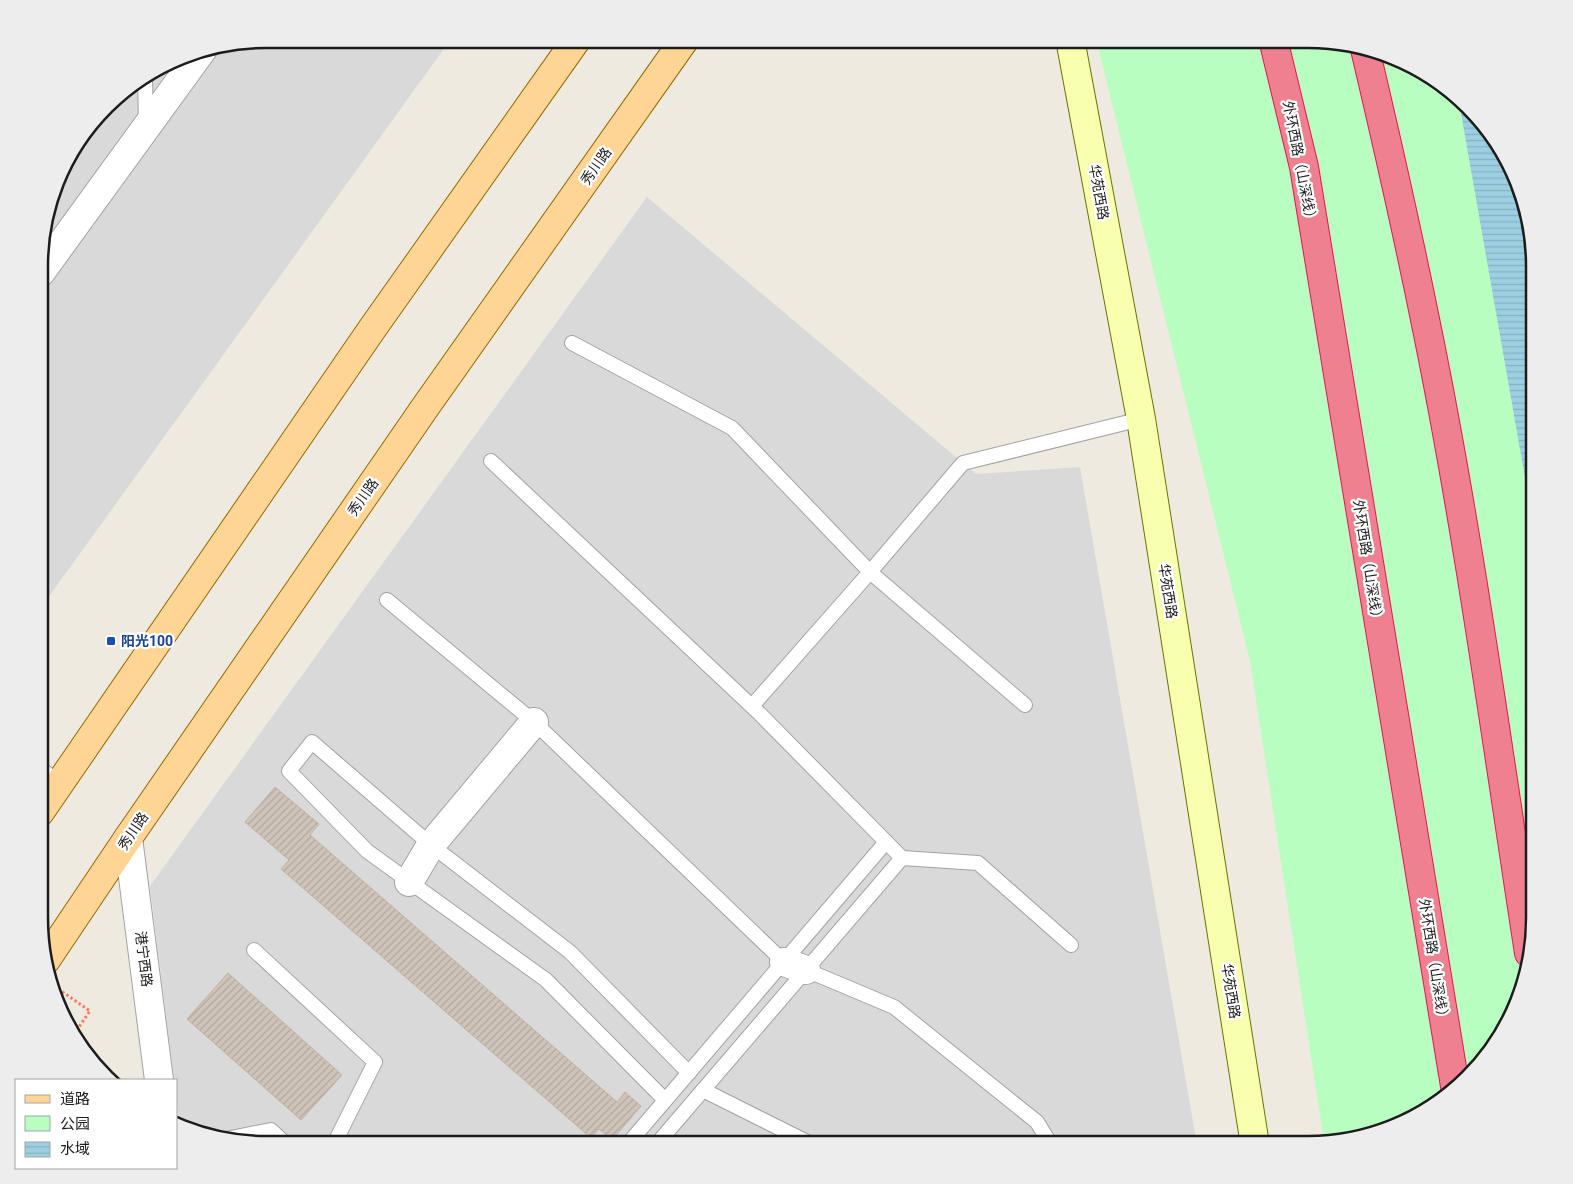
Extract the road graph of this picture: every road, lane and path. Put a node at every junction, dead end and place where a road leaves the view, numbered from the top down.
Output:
1 (571, 48) edge
2 (679, 48) edge
3 (1072, 48) edge
4 (1275, 48) edge
5 (1367, 56) edge
6 (196, 59) edge
7 (145, 83) edge
8 (146, 128) junction
9 (48, 262) edge
10 (572, 343) dead end
11 (1141, 419) junction
12 (491, 461) dead end
13 (870, 572) junction
14 (387, 600) dead end
15 (1025, 705) dead end
16 (752, 706) junction
17 (534, 722) junction
18 (48, 782) edge
19 (128, 838) junction
20 (886, 842) junction
21 (431, 845) junction
22 (902, 858) junction
23 (409, 882) junction
24 (1525, 929) edge
25 (1071, 945) dead end
26 (254, 950) dead end
27 (50, 953) edge
28 (795, 966) junction
29 (60, 990) edge
30 (78, 1029) edge
31 (689, 1073) junction
32 (159, 1079) edge
33 (1454, 1080) edge
34 (703, 1090) junction
35 (665, 1100) junction
36 (244, 1135) edge
37 (278, 1136) edge
38 (338, 1136) edge
39 (635, 1136) edge
40 (664, 1136) edge
41 (795, 1136) edge
42 (1046, 1136) edge
43 (1254, 1136) edge

1 - 18 main road
2 - 19 main road, 秀川路
3 - 11 street, 华苑西路
4 - 33 highway, 外环西路（山深线）
5 - 24 highway
6 - 8 street
7 - 8 lane
8 - 9 street
10 - 13 lane
11 - 13 lane
11 - 43 street, 华苑西路
12 - 16 lane
13 - 15 lane
13 - 16 lane
14 - 17 lane
16 - 20 lane
17 - 21 street
17 - 28 lane
19 - 27 main road, 秀川路
19 - 32 street, 港宁西路
20 - 22 lane
20 - 28 lane
21 - 23 street
21 - 23 lane
21 - 31 lane
22 - 25 lane
22 - 28 lane
23 - 35 lane
26 - 38 lane
28 - 31 lane
28 - 34 lane
28 - 42 lane
29 - 30 path
31 - 35 lane
34 - 40 lane
34 - 41 lane
35 - 39 lane
36 - 37 lane

